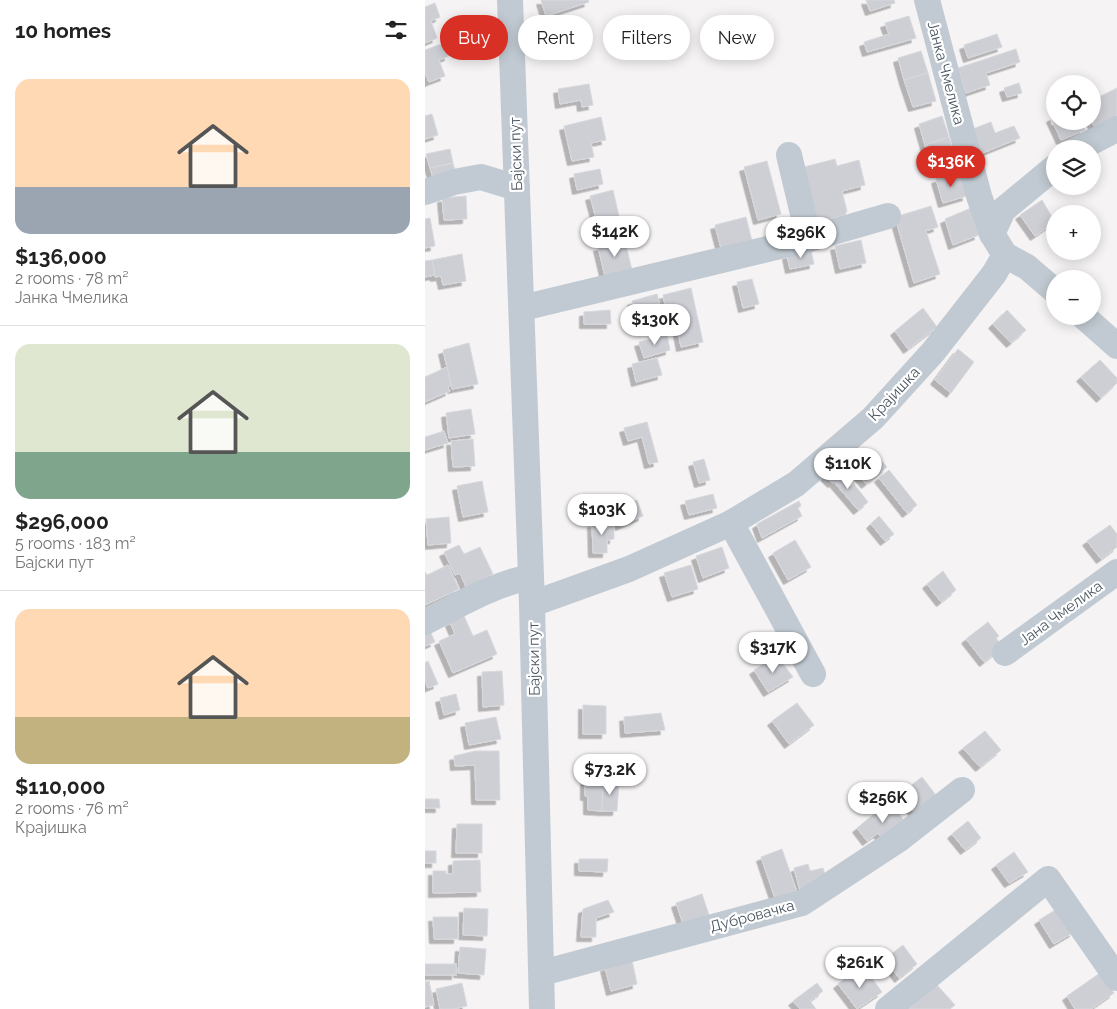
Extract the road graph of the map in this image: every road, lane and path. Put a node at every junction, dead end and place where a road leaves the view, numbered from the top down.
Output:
1 (510, 0) edge
2 (927, 0) edge
3 (1117, 129) edge
4 (1096, 140) edge
5 (789, 155) dead end
6 (516, 156) junction
7 (1046, 174) edge
8 (481, 177) junction
9 (517, 188) junction
10 (425, 192) edge
11 (888, 216) dead end
12 (809, 239) junction
13 (998, 245) junction
14 (1046, 283) edge
15 (522, 308) junction
16 (1093, 325) edge
17 (1117, 346) edge
18 (731, 523) junction
19 (1117, 572) edge
20 (531, 577) junction
21 (533, 604) junction
22 (425, 622) edge
23 (1005, 653) dead end
24 (813, 674) dead end
25 (962, 790) dead end
26 (542, 974) junction
27 (1117, 978) edge
28 (542, 1009) edge
29 (888, 1009) edge

1 - 6 street, Бајски пут
2 - 13 street, Јанка Чмелика
3 - 4 street
5 - 12 street
6 - 8 street
6 - 9 street, Бајски пут
7 - 13 street, Крајишка
8 - 9 street
8 - 10 street
9 - 15 street, Бајски пут
11 - 12 street
12 - 15 street
13 - 14 street
13 - 18 street, Крајишка
15 - 20 street, Бајски пут
16 - 17 street
18 - 21 street, Крајишка
18 - 24 street
19 - 23 street, Јана Чмелика
20 - 21 street, Бајски пут
20 - 22 street
21 - 26 street, Бајски пут
25 - 26 street, Дубровачка
26 - 28 street, Бајски пут
27 - 29 street

